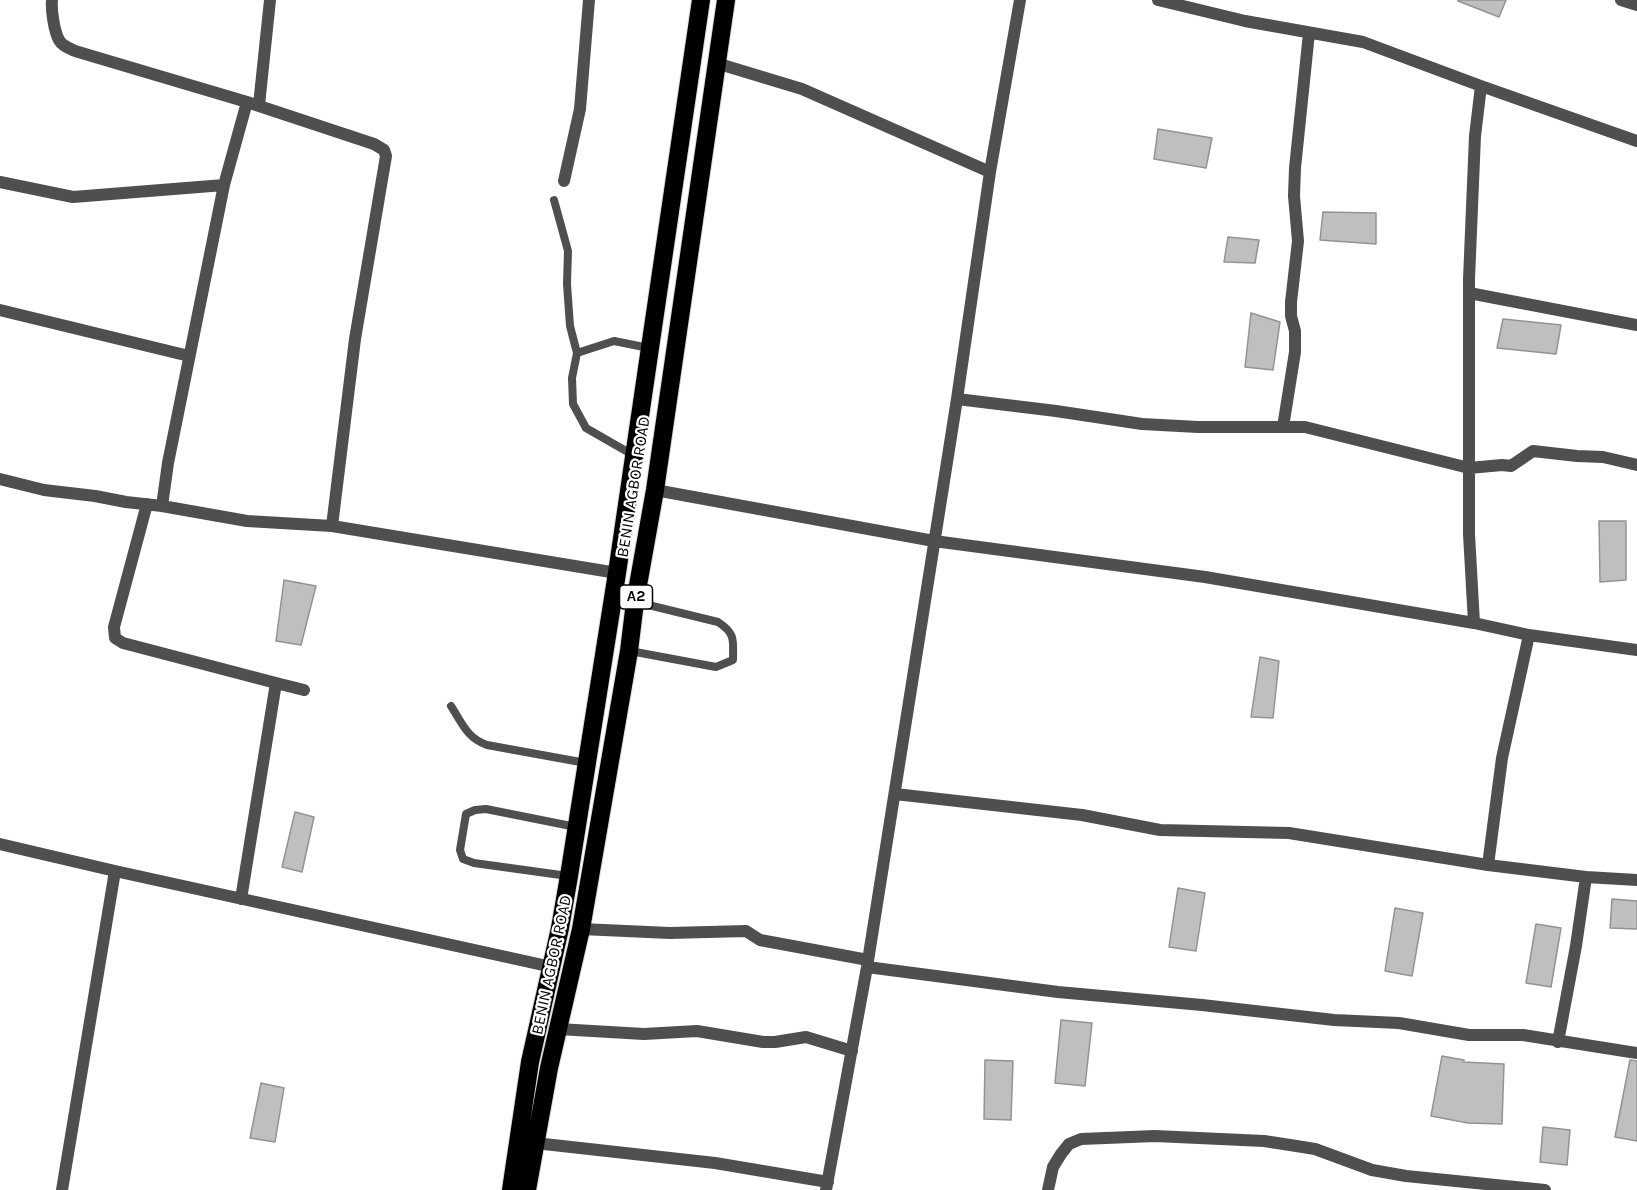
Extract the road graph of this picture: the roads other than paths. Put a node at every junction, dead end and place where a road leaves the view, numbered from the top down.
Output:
1 (52, 0) edge
2 (270, 0) edge
3 (589, 0) edge
4 (701, 0) edge
5 (726, 0) edge
6 (1020, 0) edge
7 (1158, 0) edge
8 (1621, 0) edge
9 (1637, 6) edge
10 (1309, 33) junction
11 (716, 63) junction
12 (1481, 86) junction
13 (253, 104) junction
14 (1637, 141) edge
15 (990, 172) junction
16 (564, 181) dead end
17 (0, 182) edge
18 (224, 185) junction
19 (554, 200) dead end
20 (1469, 293) junction
21 (0, 310) edge
22 (1637, 325) edge
23 (650, 348) junction
24 (577, 353) junction
25 (189, 356) junction
26 (957, 399) junction
27 (1283, 427) junction
28 (634, 456) junction
29 (1637, 465) edge
30 (1469, 468) junction
31 (0, 479) edge
32 (655, 489) junction
33 (147, 504) junction
34 (162, 506) junction
35 (332, 526) junction
36 (934, 541) junction
37 (617, 573) junction
38 (635, 602) junction
39 (1474, 622) junction
40 (1529, 635) junction
41 (1637, 650) edge
42 (629, 651) junction
43 (276, 683) junction
44 (304, 690) dead end
45 (451, 706) dead end
46 (586, 763) junction
47 (895, 794) junction
48 (576, 827) junction
49 (0, 844) edge
50 (1488, 865) junction
51 (115, 871) junction
52 (569, 876) junction
53 (1586, 878) junction
54 (1637, 880) edge
55 (242, 899) junction
56 (581, 929) junction
57 (868, 964) junction
58 (552, 967) junction
59 (558, 1029) junction
60 (1558, 1042) junction
61 (852, 1051) junction
62 (1637, 1053) edge
63 (535, 1143) junction
64 (827, 1186) edge
65 (62, 1190) edge
66 (511, 1190) edge
67 (527, 1190) edge
68 (1048, 1190) edge
69 (1545, 1190) edge

1 - 13 street
2 - 13 street
3 - 16 street
4 - 23 highway, BENIN AGBOR ROAD / A2
5 - 11 highway, BENIN AGBOR ROAD / A2
6 - 15 street
7 - 10 street
8 - 9 street
10 - 12 street
10 - 27 street
11 - 15 street
11 - 32 highway, BENIN AGBOR ROAD / A2
12 - 14 street
12 - 20 street
13 - 18 street
13 - 35 street
15 - 26 street
17 - 18 street
18 - 25 street
19 - 24 lane
20 - 22 street
20 - 30 street
21 - 25 street
23 - 24 lane
23 - 28 highway, BENIN AGBOR ROAD / A2
24 - 28 lane
25 - 34 street
26 - 27 street
26 - 36 street
27 - 30 street
28 - 37 highway, BENIN AGBOR ROAD / A2
29 - 30 street
30 - 39 street
31 - 33 street
32 - 36 street
32 - 38 highway, BENIN AGBOR ROAD / A2
33 - 34 street
33 - 43 street
34 - 35 street
35 - 37 street
36 - 39 street
36 - 47 street
37 - 46 highway, BENIN AGBOR ROAD / A2
38 - 42 highway, BENIN AGBOR ROAD / A2
38 - 42 lane
39 - 40 street
40 - 41 street
40 - 50 street
42 - 56 highway, BENIN AGBOR ROAD / A2
43 - 44 street
43 - 55 street
45 - 46 lane
46 - 48 highway, BENIN AGBOR ROAD / A2
47 - 50 street
47 - 57 street
48 - 52 highway, BENIN AGBOR ROAD / A2
48 - 52 lane
49 - 51 street
50 - 53 street
51 - 55 street
51 - 65 street
52 - 58 highway, BENIN AGBOR ROAD / A2
53 - 54 street
53 - 60 street
55 - 58 street
56 - 57 street
56 - 59 highway, BENIN AGBOR ROAD / A2
57 - 60 street
57 - 61 street
58 - 66 highway, BENIN AGBOR ROAD / A2
59 - 61 street
59 - 63 highway, BENIN AGBOR ROAD / A2
60 - 62 street
61 - 64 street
63 - 64 street
63 - 67 highway, BENIN AGBOR ROAD / A2
68 - 69 street

